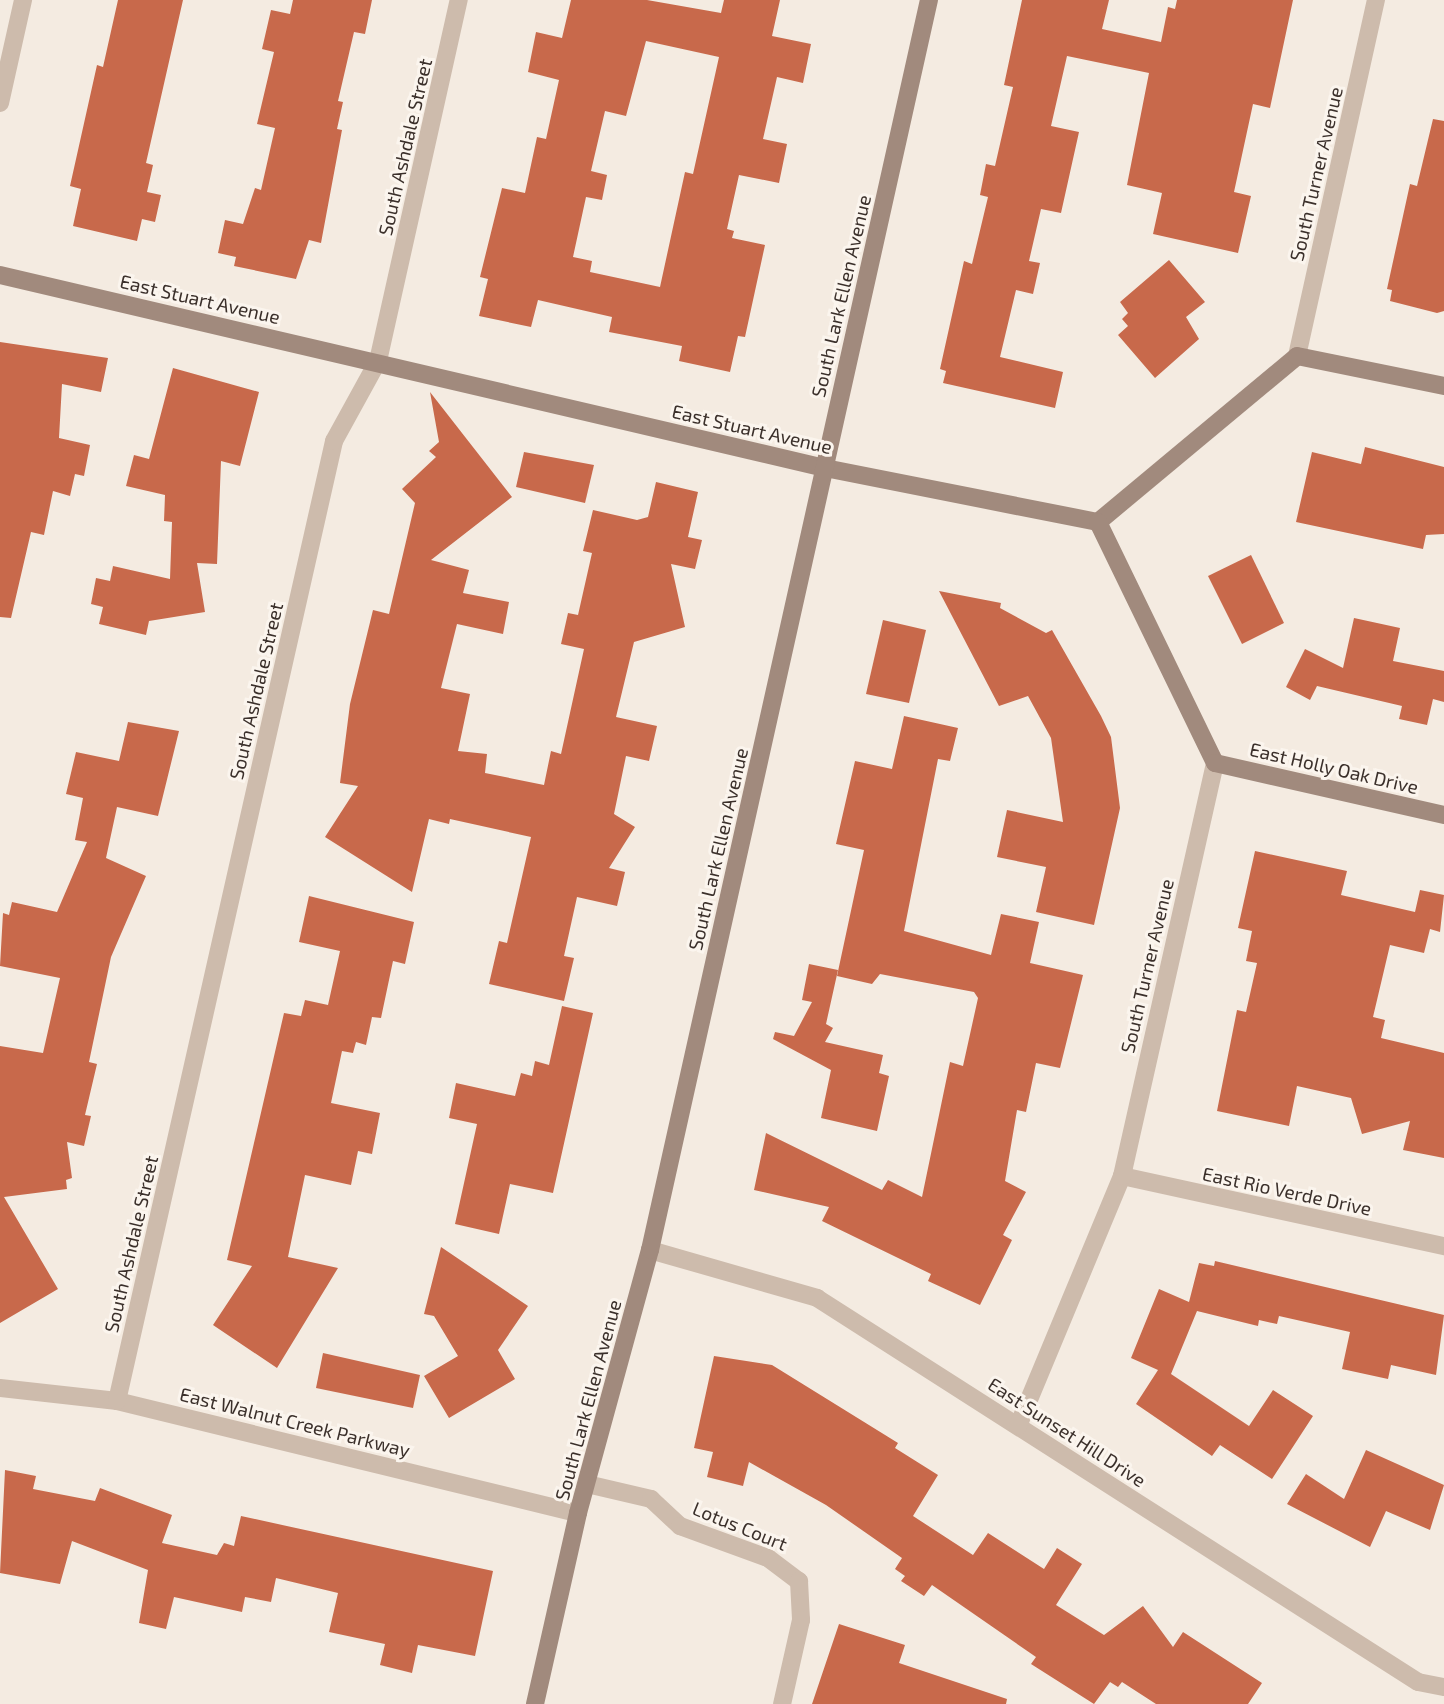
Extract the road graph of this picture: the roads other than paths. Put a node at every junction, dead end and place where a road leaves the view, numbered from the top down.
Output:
1 (23, 0) edge
2 (459, 0) edge
3 (929, 0) edge
4 (1376, 0) edge
5 (0, 103) edge
6 (0, 275) edge
7 (1297, 356) junction
8 (378, 361) junction
9 (1444, 386) edge
10 (825, 468) junction
11 (1098, 522) junction
12 (1215, 763) junction
13 (1444, 814) edge
14 (1122, 1176) junction
15 (1444, 1247) edge
16 (650, 1250) junction
17 (0, 1388) edge
18 (117, 1401) junction
19 (1018, 1426) junction
20 (587, 1484) junction
21 (578, 1513) junction
22 (1444, 1687) edge
23 (535, 1704) edge
24 (782, 1704) edge

1 - 5 street
2 - 8 street, South Ashdale Street
3 - 10 street, South Lark Ellen Avenue
4 - 7 street, South Turner Avenue
6 - 8 street, East Stuart Avenue
7 - 9 street
7 - 11 street
8 - 10 street, East Stuart Avenue
8 - 18 street, South Ashdale Street
10 - 11 street, East Stuart Avenue
10 - 16 street, South Lark Ellen Avenue
11 - 12 street
12 - 13 street, East Holly Oak Drive
12 - 14 street, South Turner Avenue
14 - 15 street, East Rio Verde Drive
14 - 19 street, South Turner Avenue
16 - 19 street, East Sunset Hill Drive
16 - 20 street, South Lark Ellen Avenue
17 - 18 street, East Walnut Creek Parkway
18 - 21 street, East Walnut Creek Parkway
19 - 22 street, East Sunset Hill Drive
20 - 21 street, South Lark Ellen Avenue
20 - 24 street, Lotus Court
21 - 23 street, South Lark Ellen Avenue

